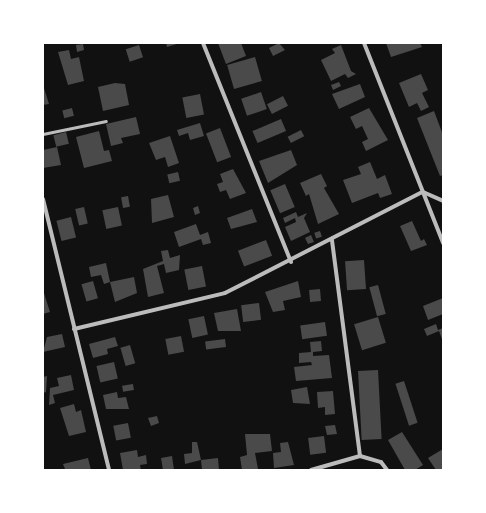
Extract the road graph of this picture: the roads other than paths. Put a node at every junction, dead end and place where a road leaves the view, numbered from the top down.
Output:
1 (203, 43) edge
2 (364, 43) edge
3 (106, 122) dead end
4 (43, 134) edge
5 (422, 192) junction
6 (43, 199) edge
7 (443, 201) edge
8 (332, 240) junction
9 (443, 243) edge
10 (291, 262) junction
11 (74, 329) junction
12 (360, 456) junction
13 (108, 470) edge
14 (311, 470) edge
15 (387, 470) edge

1 - 10 street
2 - 5 street
3 - 4 lane
5 - 7 street
5 - 8 street
5 - 9 street
6 - 11 street
8 - 10 street
8 - 12 street
10 - 11 street
11 - 13 street
12 - 14 street
12 - 15 street

